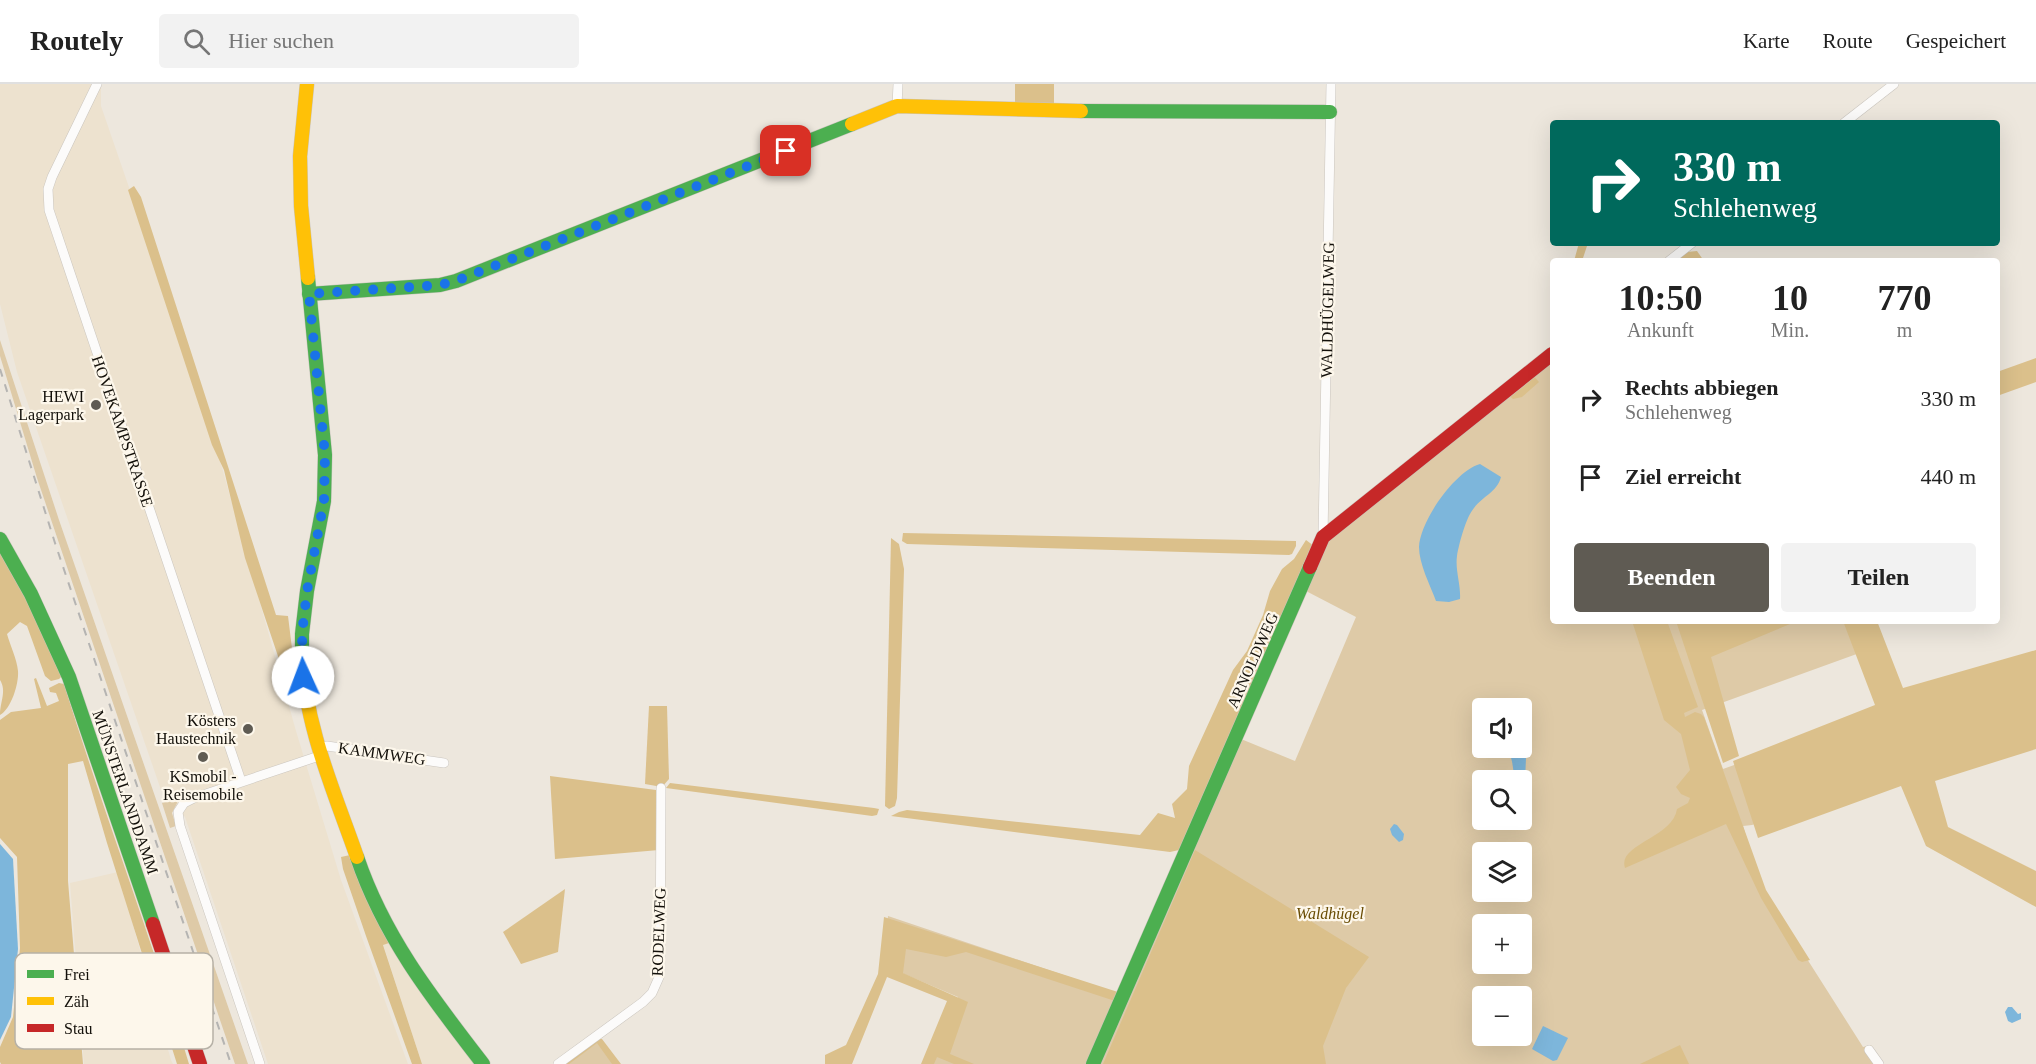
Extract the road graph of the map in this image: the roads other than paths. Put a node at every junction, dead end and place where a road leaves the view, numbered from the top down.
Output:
1 (97, 84) edge
2 (307, 84) edge
3 (898, 84) edge
4 (1331, 84) edge
5 (1894, 84) edge
6 (897, 106) junction
7 (1330, 112) junction
8 (1848, 120) edge
9 (1688, 246) edge
10 (1673, 258) edge
11 (309, 294) junction
12 (1550, 356) edge
13 (1323, 537) junction
14 (0, 538) edge
15 (321, 751) junction
16 (444, 763) dead end
17 (241, 781) junction
18 (661, 788) dead end
19 (162, 953) edge
20 (195, 1049) edge
21 (1869, 1050) dead end
22 (200, 1064) edge
23 (260, 1064) edge
24 (483, 1064) edge
25 (558, 1064) edge
26 (1093, 1064) edge
27 (1879, 1064) edge

1 - 17 street, HOVEKAMPSTRASSE
2 - 11 street
3 - 6 street
4 - 7 street, WALDHÜGELWEG
5 - 8 street
6 - 7 street
6 - 11 street
7 - 13 street, WALDHÜGELWEG
9 - 10 street
11 - 15 street
12 - 13 street, ARNOLDWEG
13 - 26 street, ARNOLDWEG
14 - 19 street, MÜNSTERLANDDAMM
15 - 16 street, KAMMWEG
15 - 17 street
15 - 24 street
17 - 23 street
18 - 25 street, RODELWEG
20 - 22 street, MÜNSTERLANDDAMM
21 - 27 street

